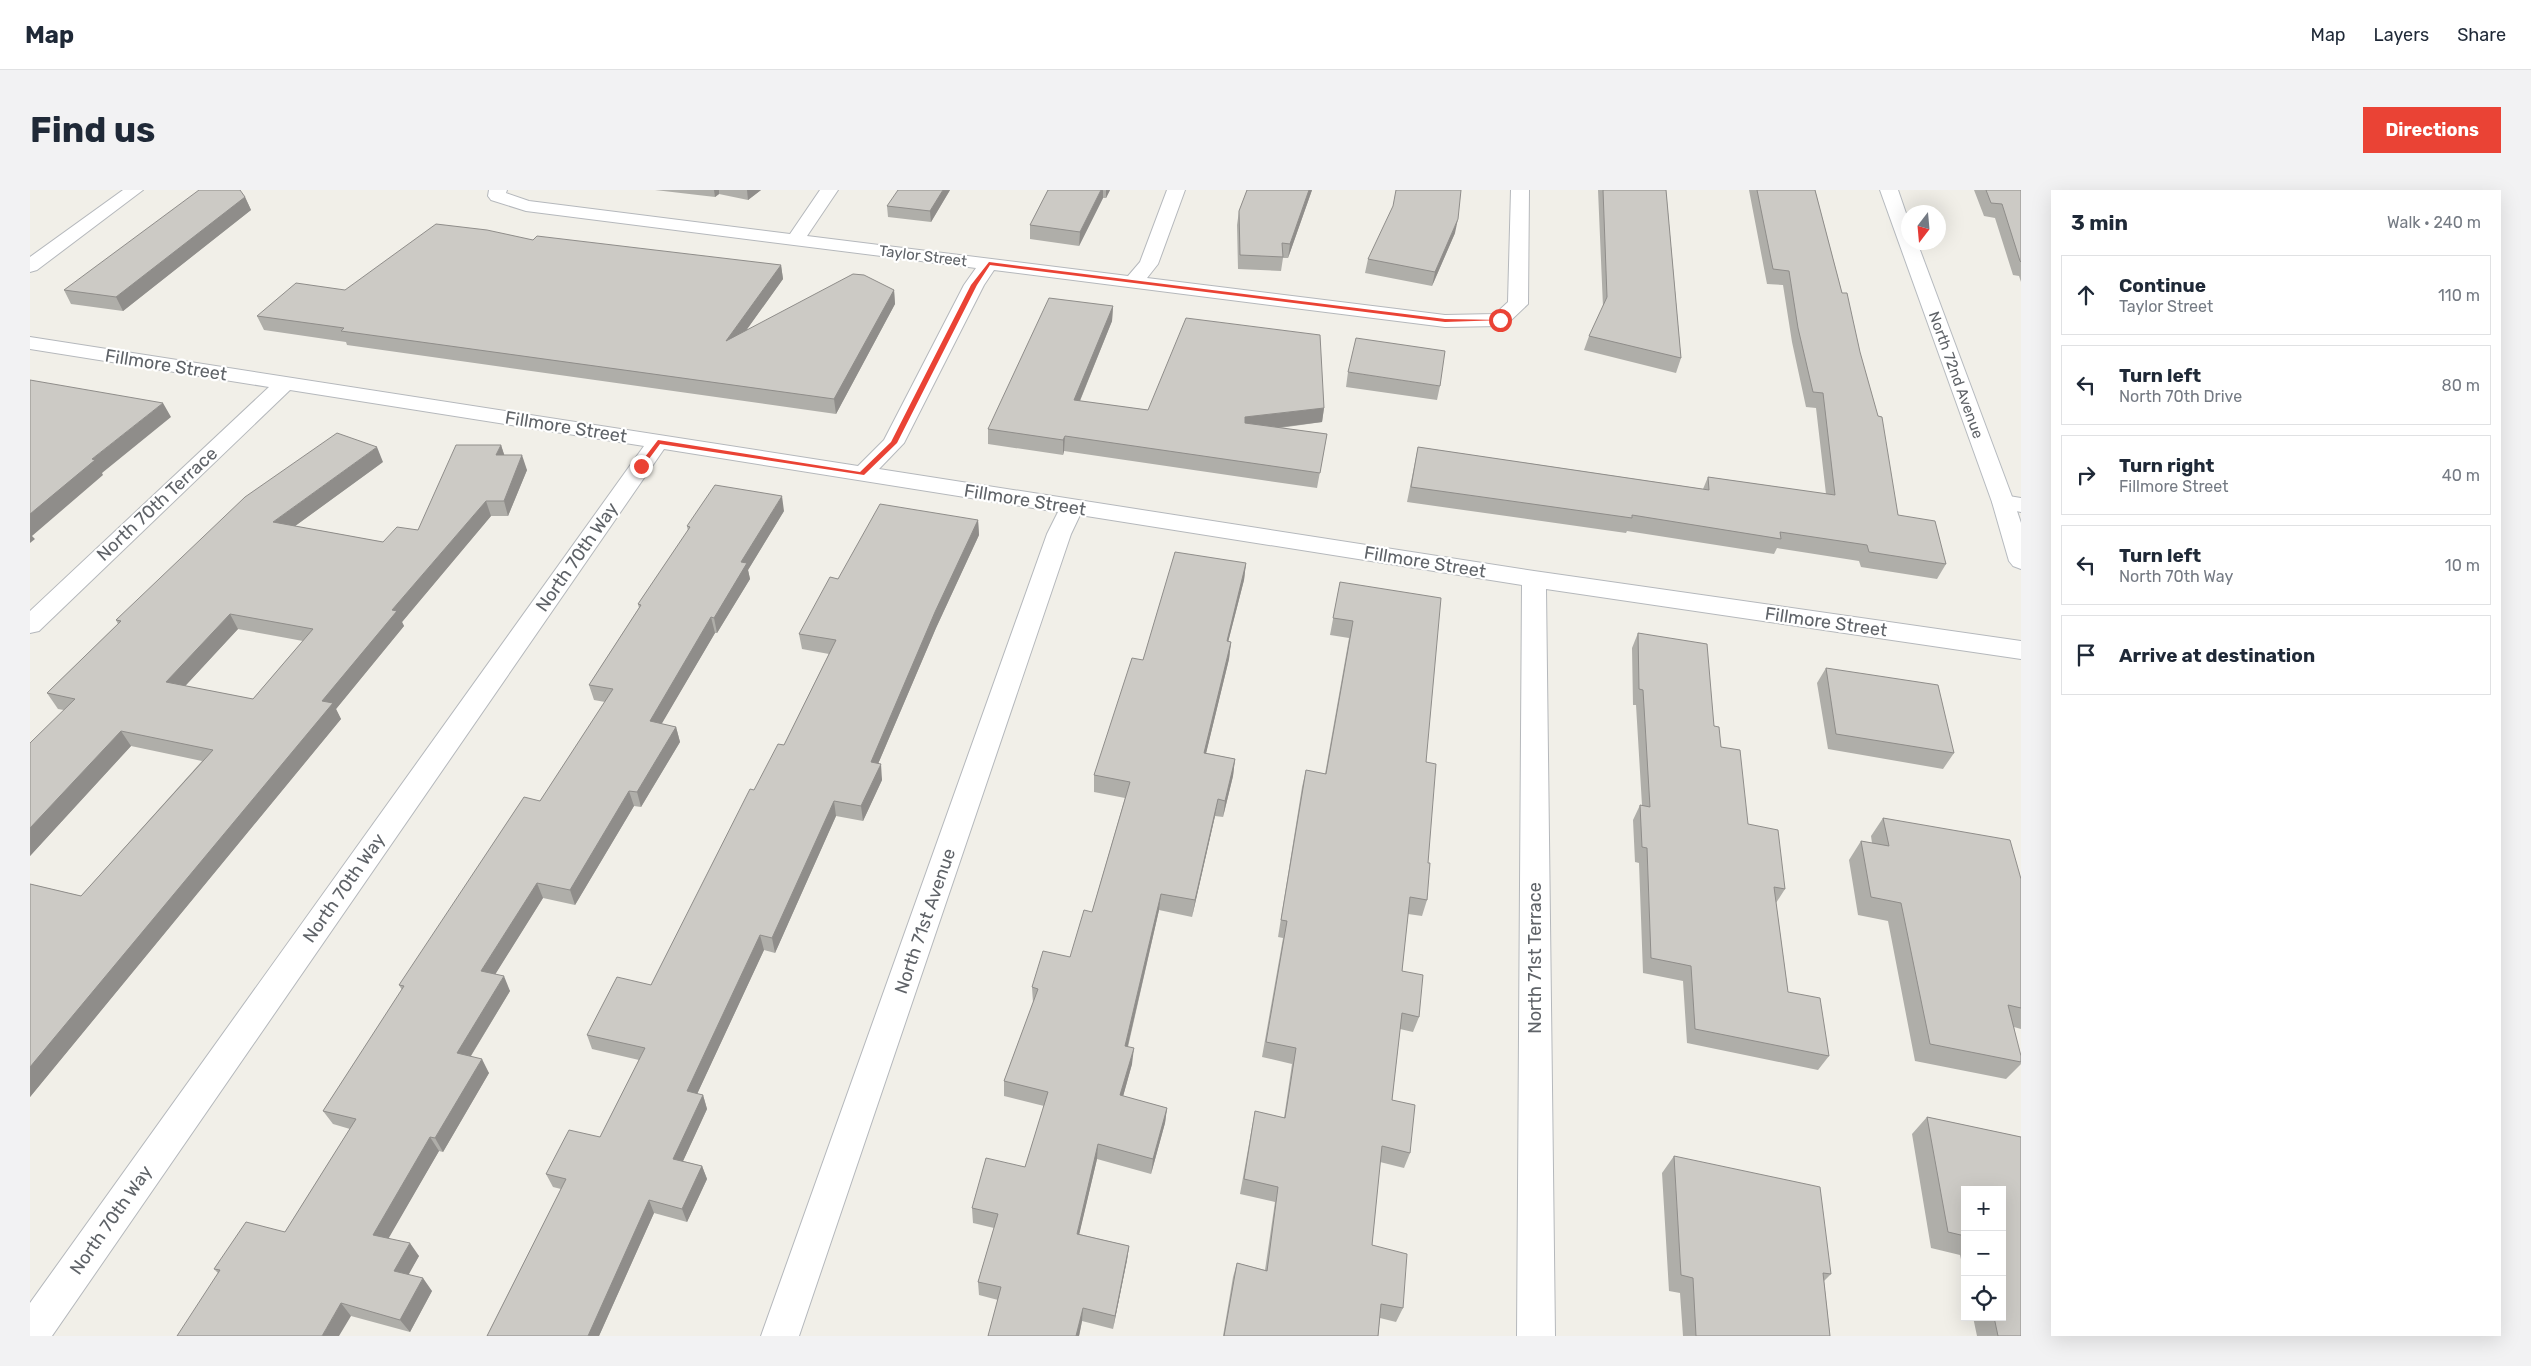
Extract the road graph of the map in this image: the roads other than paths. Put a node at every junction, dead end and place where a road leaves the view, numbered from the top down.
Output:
1 (134, 190) edge
2 (829, 190) edge
3 (1176, 190) edge
4 (1520, 190) edge
5 (1889, 190) edge
6 (497, 193) edge
7 (795, 240) junction
8 (989, 264) junction
9 (30, 266) edge
10 (1132, 283) junction
11 (30, 343) edge
12 (285, 383) junction
13 (658, 442) junction
14 (862, 474) junction
15 (2012, 503) edge
16 (1072, 507) junction
17 (2021, 561) edge
18 (1534, 579) junction
19 (30, 625) edge
20 (2021, 650) edge
21 (30, 1335) edge
22 (780, 1336) edge
23 (1536, 1336) edge

1 - 9 street
2 - 7 street
3 - 10 street
4 - 10 street, Taylor Street
5 - 15 street, North 72nd Avenue
6 - 7 street, Taylor Street
7 - 8 street, Taylor Street
8 - 10 street, Taylor Street
8 - 14 street
11 - 12 street, Fillmore Street
12 - 13 street, Fillmore Street
12 - 19 street, North 70th Terrace
13 - 14 street, Fillmore Street
13 - 21 street, North 70th Way
14 - 16 street, Fillmore Street
15 - 17 street, North 72nd Avenue
16 - 18 street, Fillmore Street
16 - 22 street, North 71st Avenue
18 - 20 street, Fillmore Street
18 - 23 street, North 71st Terrace

